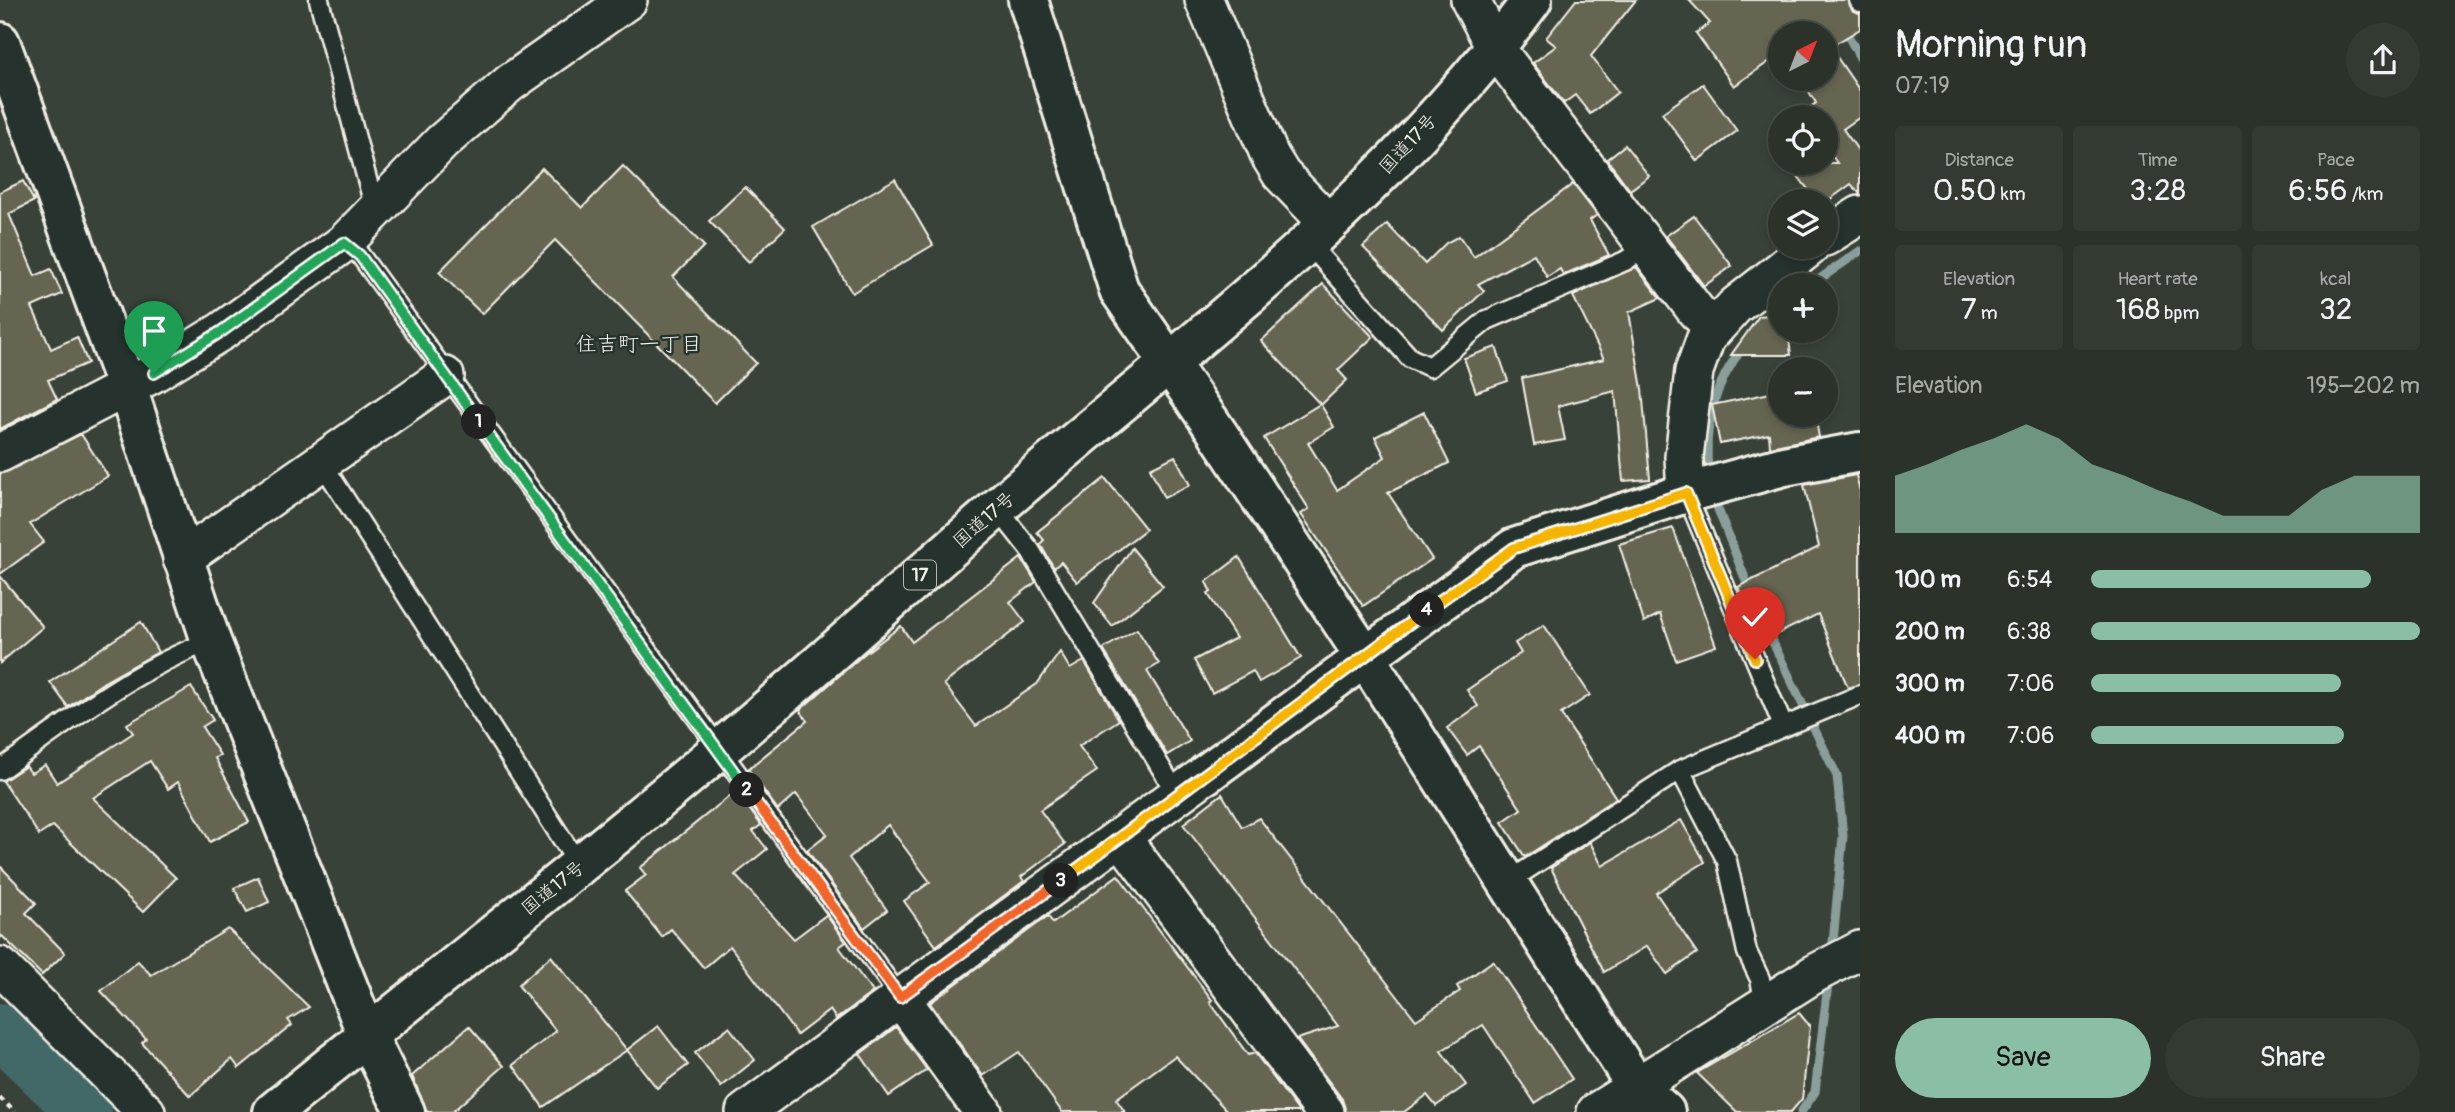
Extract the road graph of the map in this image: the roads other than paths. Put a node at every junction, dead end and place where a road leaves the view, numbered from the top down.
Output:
1 (319, 0) edge
2 (628, 0) edge
3 (1028, 0) edge
4 (1203, 0) edge
5 (1470, 0) edge
6 (1532, 0) edge
7 (0, 42) edge
8 (1496, 49) junction
9 (379, 208) junction
10 (1860, 215) edge
11 (1838, 229) edge
12 (1319, 234) junction
13 (344, 243) junction
14 (1648, 246) junction
15 (1794, 259) edge
16 (1715, 328) junction
17 (1167, 363) junction
18 (445, 376) junction
19 (127, 388) junction
20 (1860, 452) edge
21 (0, 453) edge
22 (322, 463) junction
23 (1686, 493) junction
24 (997, 508) junction
25 (182, 559) junction
26 (211, 642) junction
27 (1365, 657) junction
28 (1860, 695) edge
29 (1783, 726) junction
30 (719, 751) junction
31 (0, 770) edge
32 (1680, 770) junction
33 (1192, 785) junction
34 (1121, 838) junction
35 (580, 867) junction
36 (1509, 881) junction
37 (1855, 953) edge
38 (0, 966) edge
39 (900, 997) junction
40 (1765, 1004) junction
41 (367, 1035) junction
42 (1636, 1086) junction
43 (146, 1112) edge
44 (274, 1112) edge
45 (405, 1112) edge
46 (746, 1112) edge
47 (983, 1112) edge
48 (1325, 1112) edge
49 (1596, 1112) edge
50 (1665, 1112) edge

1 - 9 lane
2 - 9 street
3 - 17 main road
4 - 12 street
5 - 8 street
6 - 8 main road, 国道17号 / 17
7 - 19 main road
8 - 12 main road, 国道17号 / 17
8 - 14 street
9 - 13 street
10 - 11 street
12 - 14 lane
12 - 17 main road, 国道17号 / 17
13 - 18 lane
13 - 19 street
14 - 16 street
15 - 16 street
16 - 23 street
17 - 24 main road, 国道17号 / 17
17 - 27 main road
18 - 22 street
18 - 30 lane
19 - 21 street
19 - 25 main road
20 - 23 main road
22 - 25 street
22 - 35 lane
23 - 27 main road
23 - 29 lane
24 - 30 main road, 国道17号 / 17
24 - 33 lane
25 - 26 main road
26 - 31 lane
26 - 41 main road
27 - 33 main road
27 - 36 main road
28 - 29 lane
29 - 32 lane
30 - 35 main road, 国道17号 / 17
30 - 39 lane
32 - 36 lane
32 - 40 lane
33 - 34 street
34 - 39 street
34 - 48 street
35 - 41 main road, 国道17号 / 17
36 - 42 main road
37 - 40 street
38 - 43 street
39 - 46 street
39 - 47 street
40 - 42 street
41 - 44 main road, 国道17号 / 17
41 - 45 main road
42 - 49 street
42 - 50 main road

